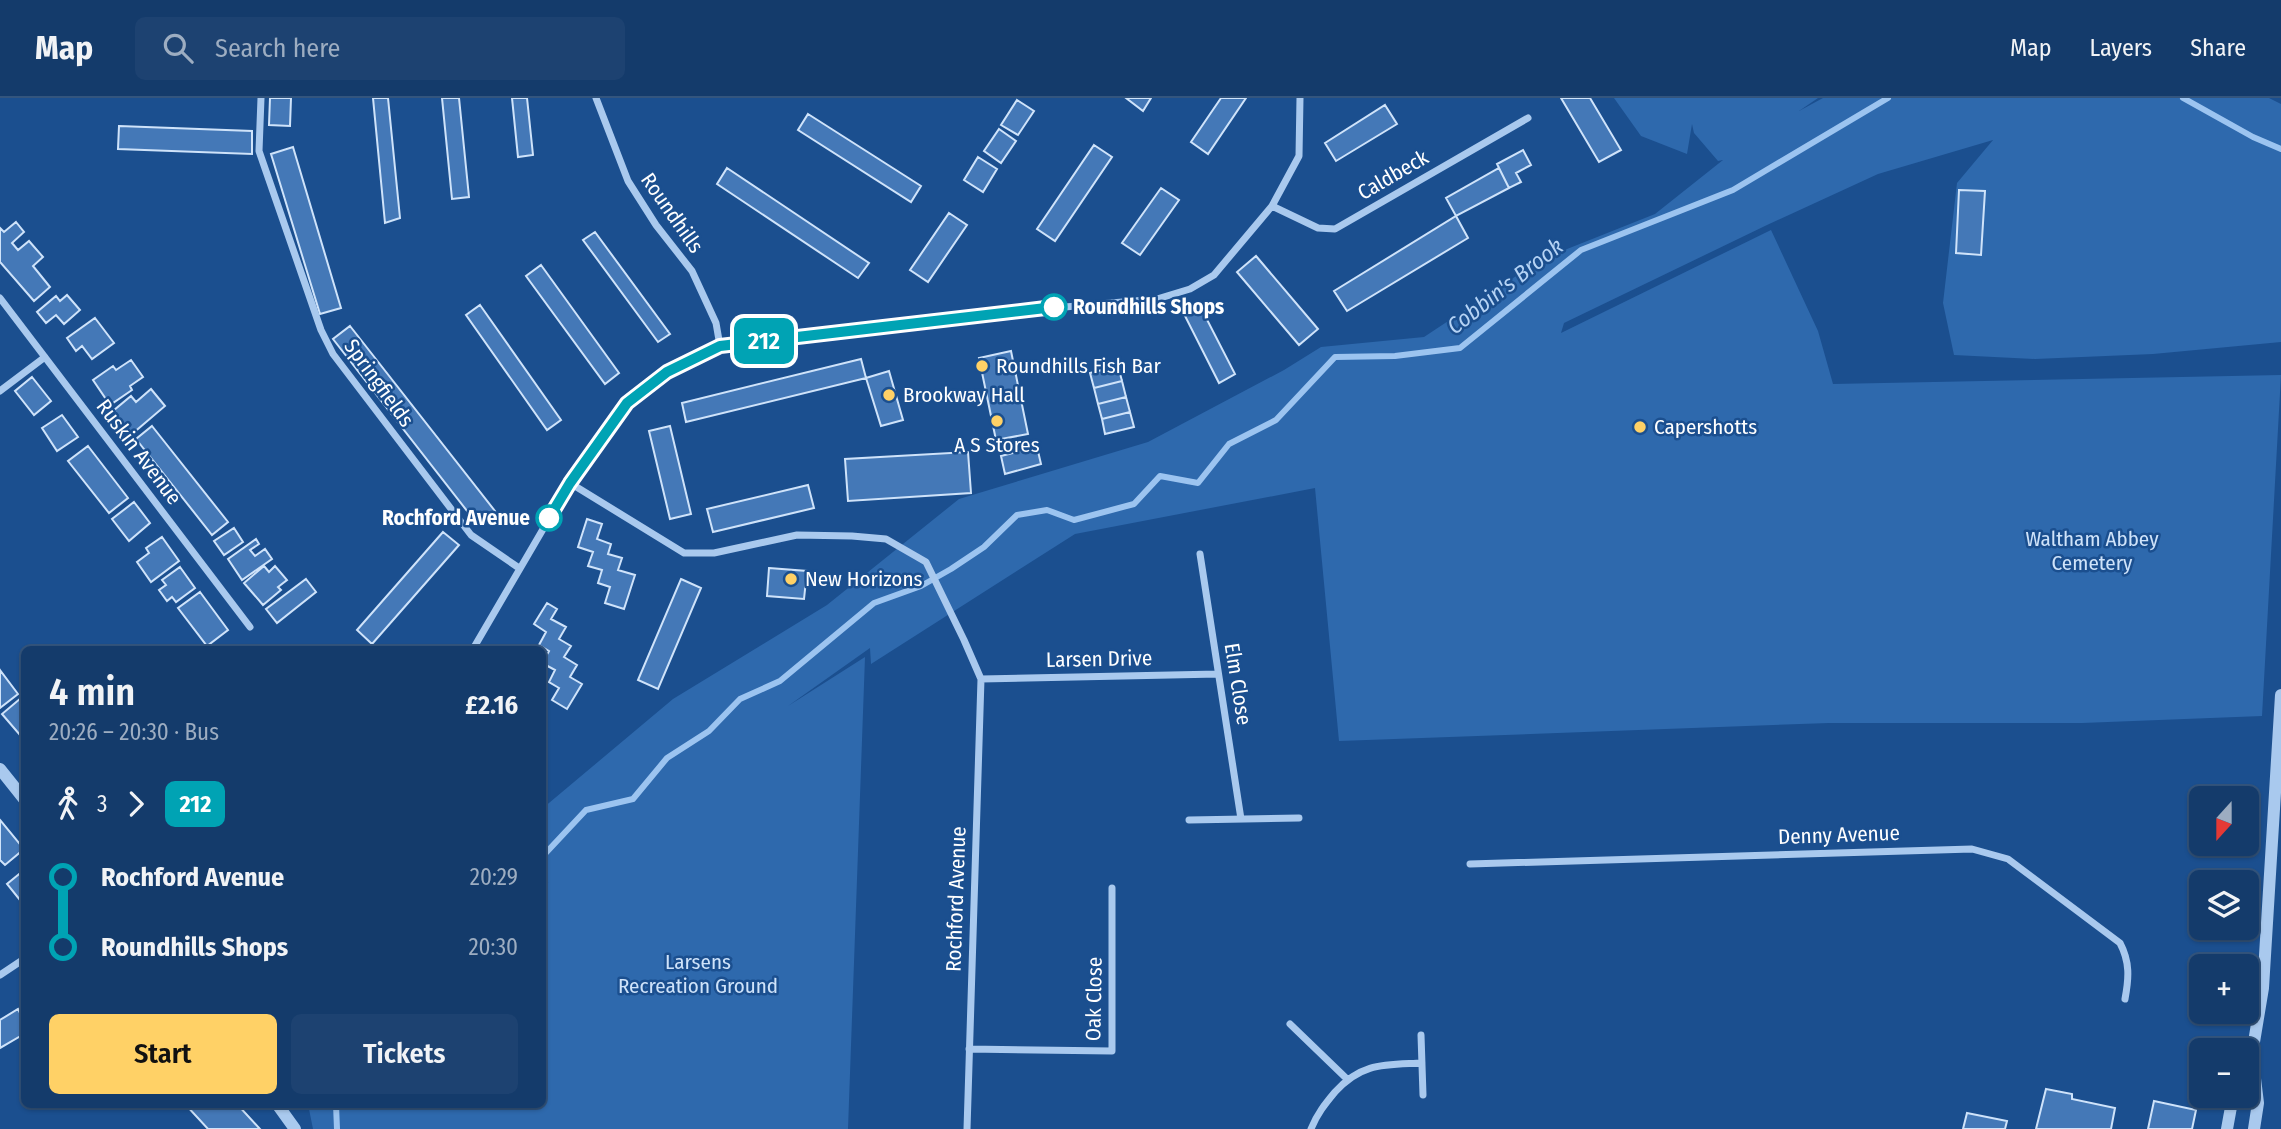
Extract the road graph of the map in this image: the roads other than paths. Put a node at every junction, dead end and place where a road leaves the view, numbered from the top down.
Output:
1 (261, 98) edge
2 (596, 98) edge
3 (1300, 98) edge
4 (1528, 118) dead end
5 (1272, 206) junction
6 (0, 298) edge
7 (720, 346) junction
8 (45, 357) junction
9 (0, 391) edge
10 (570, 483) junction
11 (1200, 554) dead end
12 (519, 568) junction
13 (250, 627) dead end
14 (474, 646) edge
15 (1218, 674) junction
16 (981, 679) junction
17 (2281, 695) edge
18 (0, 769) edge
19 (2278, 779) edge
20 (21, 795) edge
21 (1299, 818) dead end
22 (1241, 819) junction
23 (1189, 820) dead end
24 (1471, 864) dead end
25 (1112, 888) dead end
26 (21, 961) edge
27 (0, 975) edge
28 (2125, 999) dead end
29 (1290, 1024) dead end
30 (1421, 1035) dead end
31 (2253, 1038) edge
32 (969, 1049) junction
33 (1422, 1063) junction
34 (1347, 1079) junction
35 (1423, 1095) dead end
36 (280, 1108) edge
37 (2231, 1108) edge
38 (2257, 1108) edge
39 (295, 1129) edge
40 (967, 1129) edge
41 (1311, 1129) edge
42 (2227, 1129) edge
43 (2254, 1129) edge

1 - 12 street, Springfields
2 - 7 street, Roundhills
3 - 5 street
4 - 5 street, Caldbeck
5 - 7 street
6 - 8 street, Ruskin Avenue
7 - 10 street
8 - 9 street
8 - 13 street, Ruskin Avenue
10 - 12 street
10 - 16 street, Rochford Avenue
11 - 15 street, Elm Close
12 - 14 street
15 - 16 street, Larsen Drive
15 - 22 street, Elm Close
16 - 32 street, Rochford Avenue
17 - 19 street
18 - 20 street
19 - 31 street
21 - 22 street
22 - 23 street
24 - 28 street, Denny Avenue
25 - 32 street, Oak Close
26 - 27 street
29 - 34 street
30 - 33 street
32 - 40 street, Rochford Avenue
33 - 34 street
33 - 35 street
34 - 41 street
36 - 39 street
37 - 42 street
38 - 43 street

